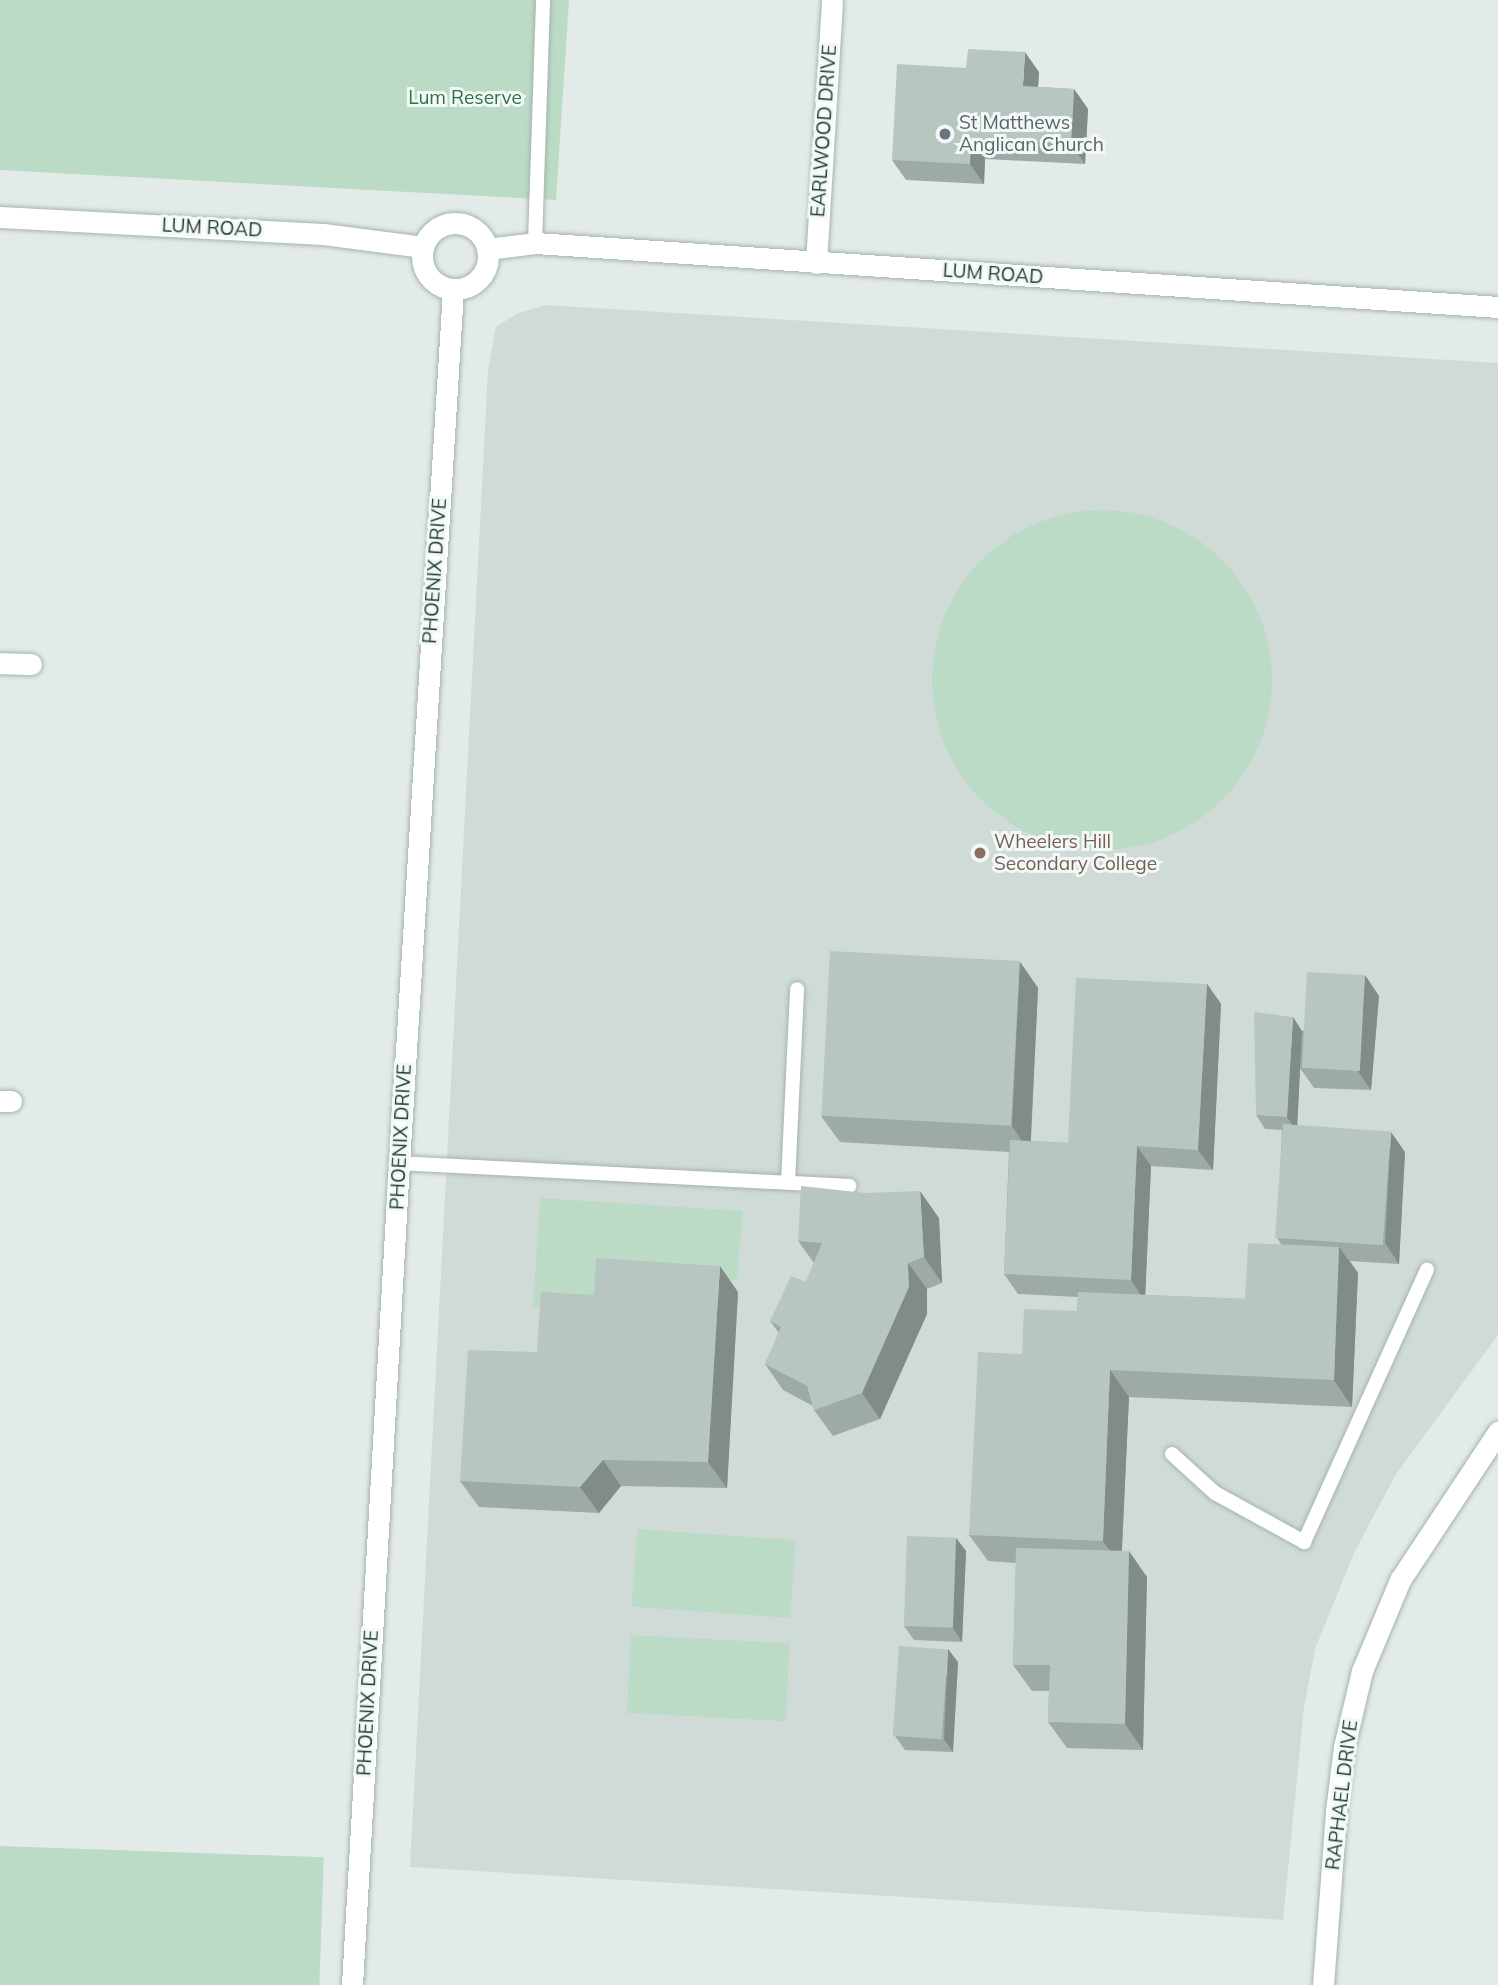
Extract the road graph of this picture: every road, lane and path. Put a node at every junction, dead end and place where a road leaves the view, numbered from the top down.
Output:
1 (543, 0) edge
2 (832, 0) edge
3 (0, 217) edge
4 (535, 243) junction
5 (423, 247) junction
6 (488, 249) junction
7 (816, 263) junction
8 (453, 289) junction
9 (1498, 307) edge
10 (0, 663) edge
11 (31, 664) dead end
12 (797, 989) dead end
13 (399, 1163) junction
14 (788, 1182) junction
15 (849, 1186) dead end
16 (1427, 1269) dead end
17 (1498, 1432) edge
18 (1172, 1454) dead end
19 (352, 1985) edge
20 (1323, 1985) edge

1 - 4 lane
2 - 7 street, EARLWOOD DRIVE
3 - 5 street, LUM ROAD
4 - 6 street, LUM ROAD
4 - 7 street, LUM ROAD
5 - 6 street
5 - 8 street
6 - 8 street
7 - 9 street, LUM ROAD
8 - 13 street, PHOENIX DRIVE
10 - 11 street
12 - 14 lane
13 - 14 lane
13 - 19 street, PHOENIX DRIVE
14 - 15 lane
16 - 18 lane
17 - 20 street, RAPHAEL DRIVE

